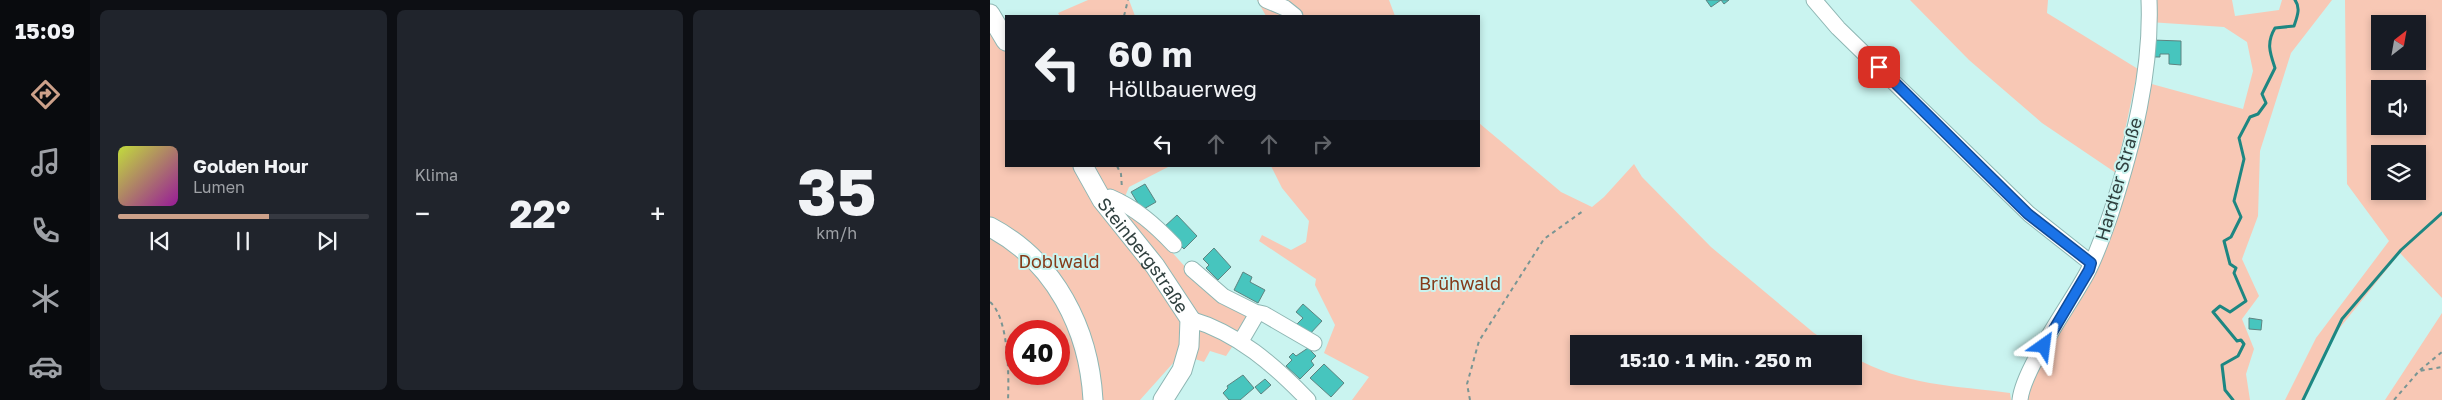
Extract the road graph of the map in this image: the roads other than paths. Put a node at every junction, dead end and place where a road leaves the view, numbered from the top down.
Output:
1 (1266, 0) edge
2 (1814, 0) edge
3 (2149, 0) edge
4 (990, 14) edge
5 (1294, 15) edge
6 (1005, 39) edge
7 (1084, 167) edge
8 (1109, 200) junction
9 (990, 227) edge
10 (1174, 245) dead end
11 (2091, 263) junction
12 (1192, 269) dead end
13 (1255, 312) junction
14 (1190, 319) junction
15 (1241, 341) junction
16 (1314, 343) dead end
17 (1093, 400) edge
18 (1164, 400) edge
19 (1308, 400) edge
20 (2020, 400) edge

1 - 5 street
2 - 11 street
3 - 11 street, Hardter Straße
4 - 6 main road
7 - 8 main road, Steinbergstraße
8 - 10 street
8 - 14 main road, Steinbergstraße
9 - 17 main road
11 - 20 street, Hardter Straße
12 - 13 street
13 - 15 street
13 - 16 street
14 - 15 street
14 - 18 main road, Steinbergstraße
15 - 19 street

